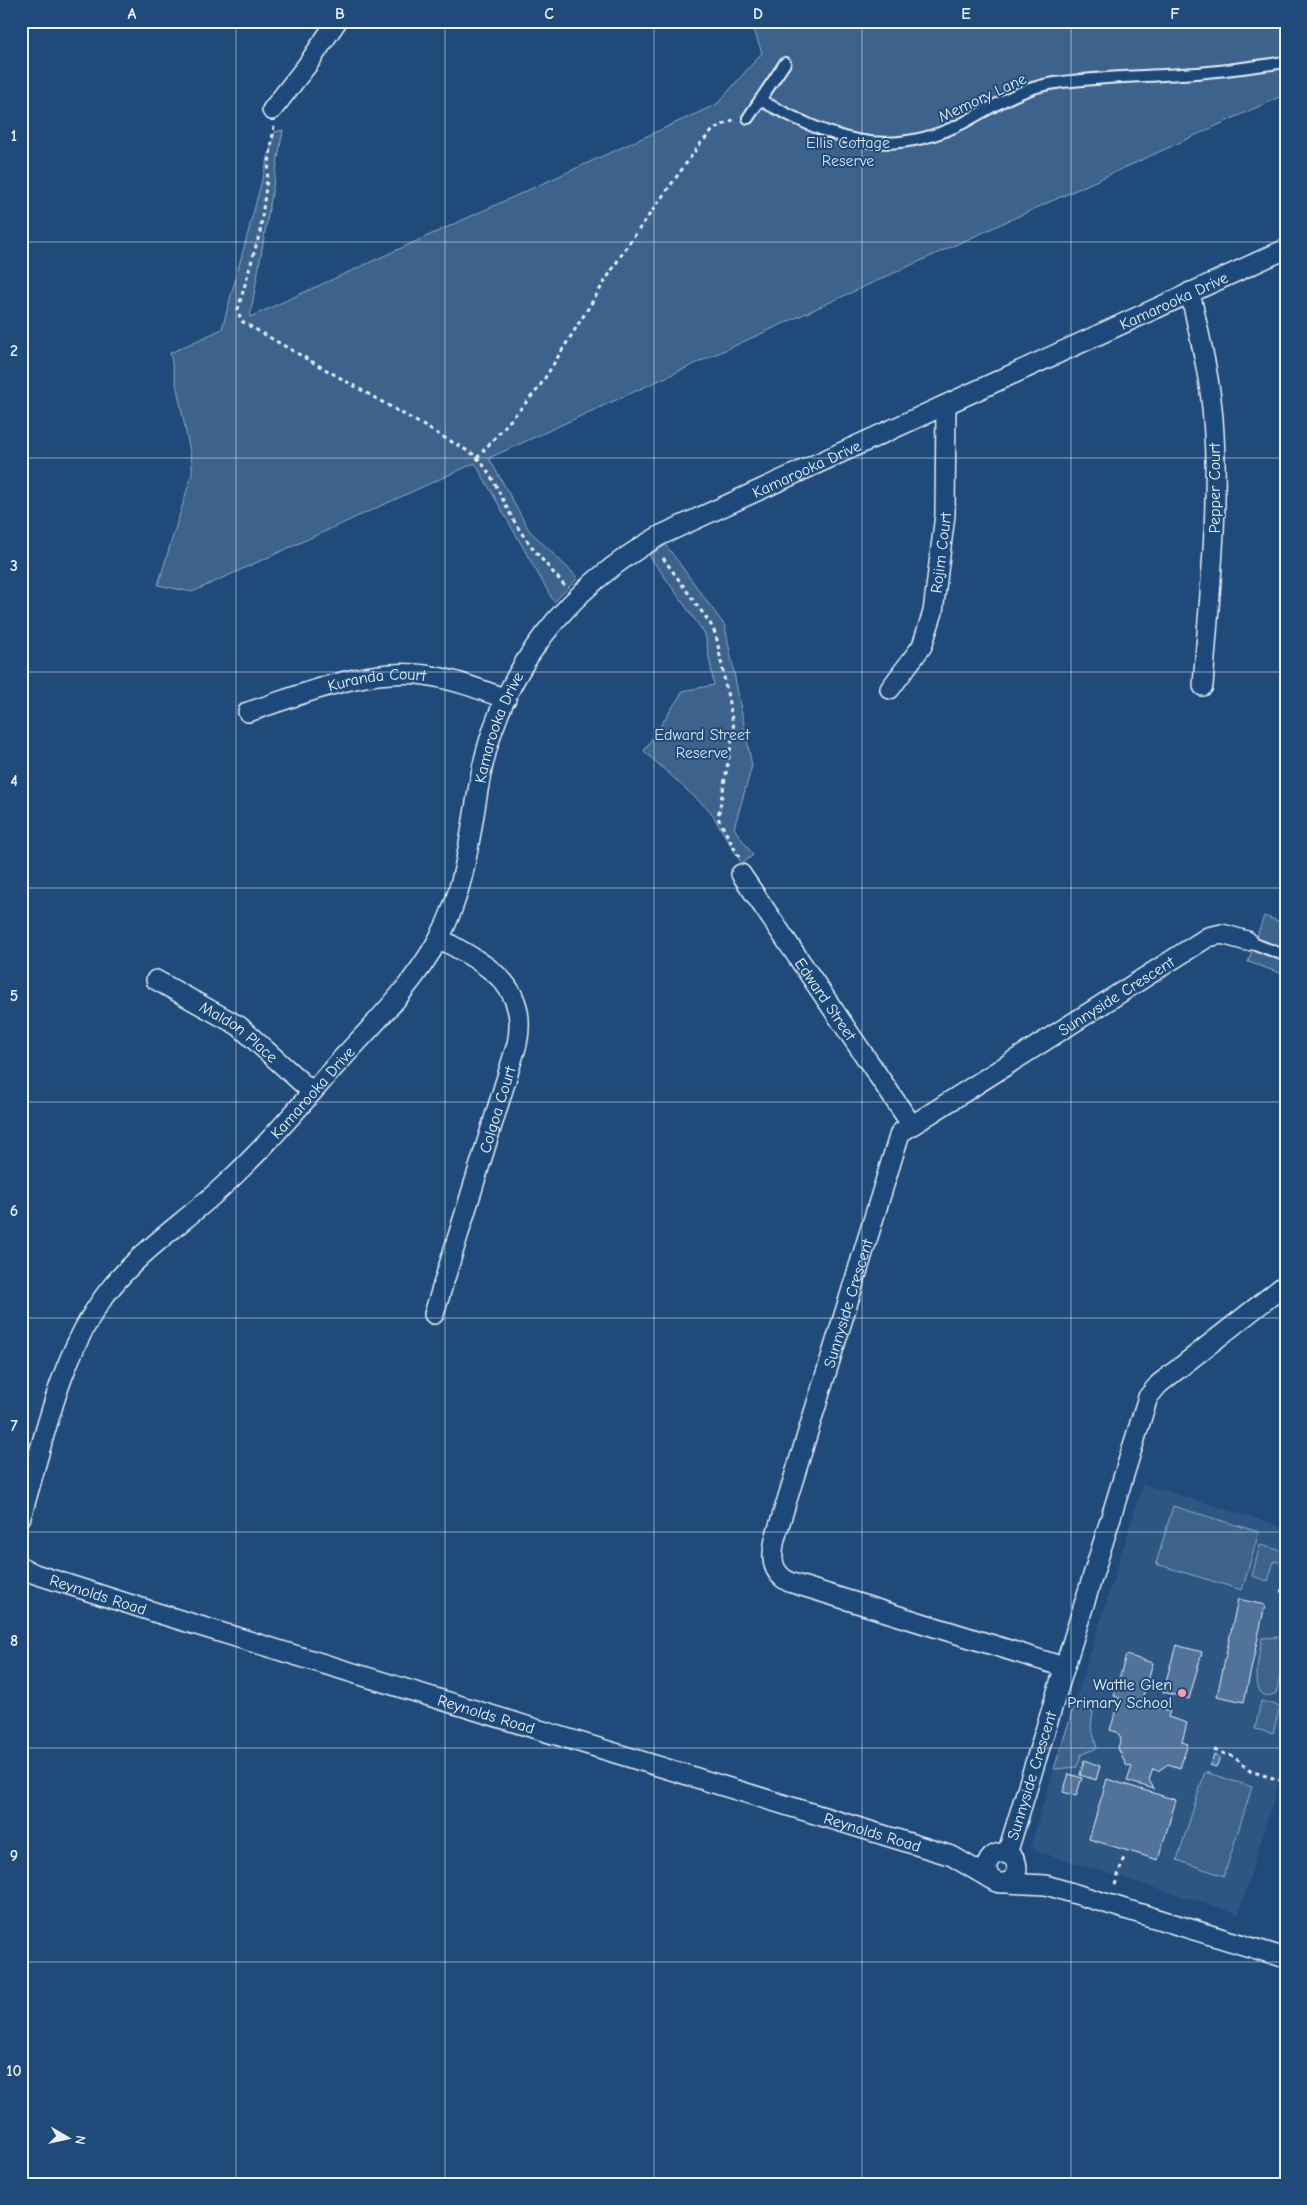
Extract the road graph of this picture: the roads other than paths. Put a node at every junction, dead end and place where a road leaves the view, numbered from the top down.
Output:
1 (337, 21) edge
2 (1286, 62) edge
3 (785, 63) dead end
4 (760, 100) junction
5 (272, 110) road end
6 (748, 118) road end
7 (1286, 249) edge
8 (1190, 292) junction
9 (946, 405) junction
10 (1203, 686) dead end
11 (890, 689) dead end
12 (506, 699) junction
13 (248, 712) dead end
14 (743, 873) road end
15 (439, 938) junction
16 (1247, 941) joint
17 (1284, 956) dead end
18 (156, 980) dead end
19 (312, 1092) junction
20 (911, 1124) junction
21 (1286, 1284) edge
22 (434, 1314) dead end
23 (21, 1517) edge
24 (21, 1567) edge
25 (1064, 1667) junction
26 (952, 1856) junction
27 (1006, 1857) junction
28 (998, 1881) junction
29 (1046, 1885) junction
30 (1286, 1958) edge

1 - 5 street
2 - 4 lane, Memory Lane
3 - 4 lane
4 - 6 lane
7 - 8 street, Kamarooka Drive
8 - 9 street, Kamarooka Drive
8 - 10 street, Pepper Court
9 - 11 street, Rojim Court
9 - 12 street, Kamarooka Drive
12 - 13 street, Kuranda Court
12 - 15 street, Kamarooka Drive
14 - 20 street, Edward Street
15 - 19 street, Kamarooka Drive
15 - 22 street, Colgoa Court
16 - 17 lane
16 - 20 street, Sunnyside Crescent
18 - 19 street, Maldon Place
19 - 23 street, Kamarooka Drive
20 - 25 street, Sunnyside Crescent
21 - 25 street, Sunnyside Crescent
24 - 26 street, Reynolds Road
25 - 27 street, Sunnyside Crescent
26 - 27 street
26 - 28 street
27 - 28 street
27 - 28 street
27 - 29 street
28 - 29 street
29 - 30 street

